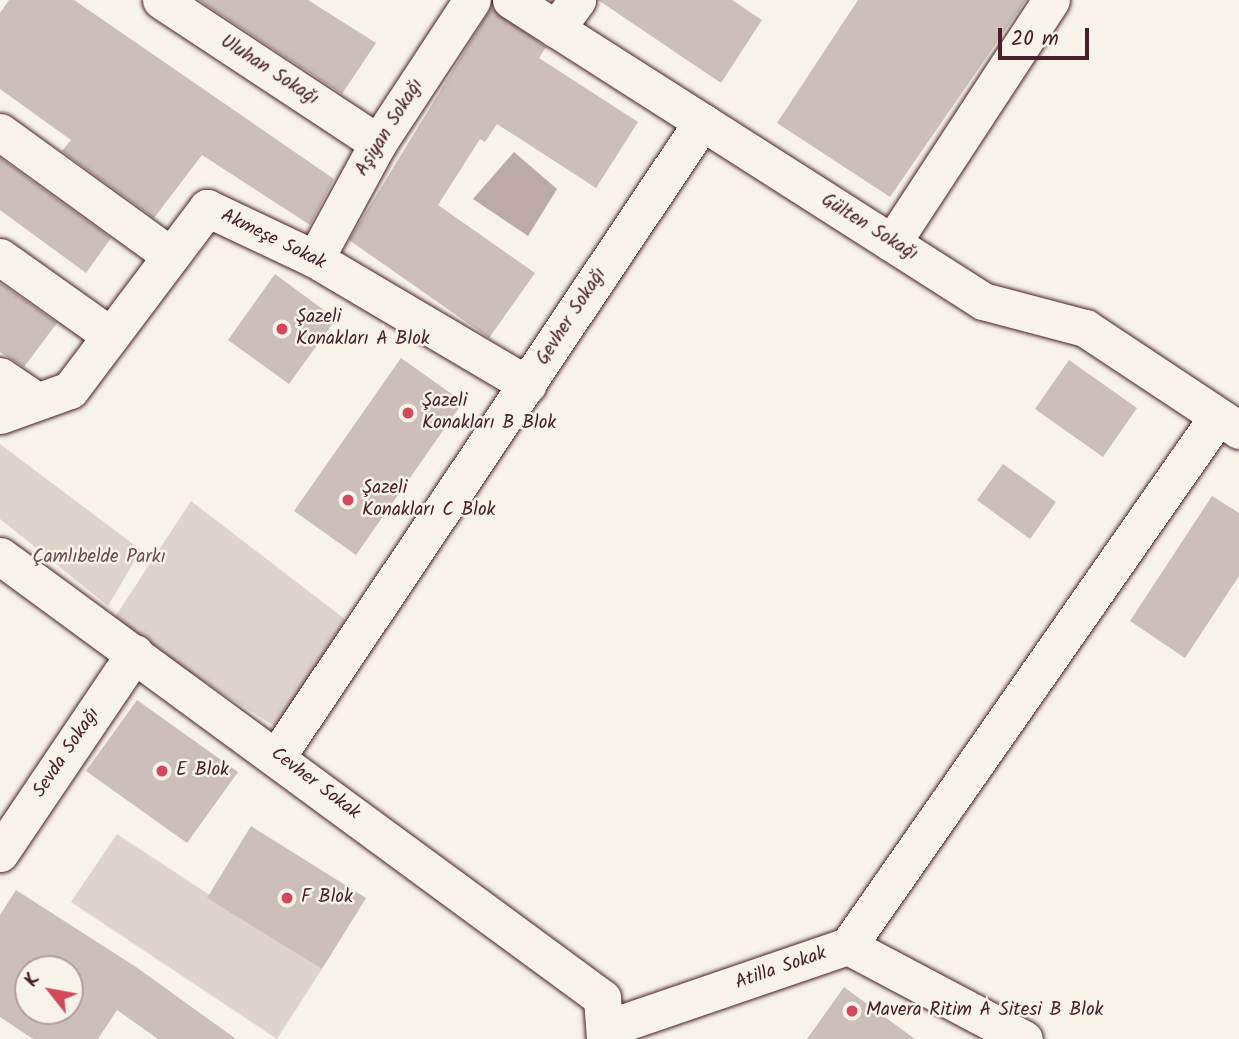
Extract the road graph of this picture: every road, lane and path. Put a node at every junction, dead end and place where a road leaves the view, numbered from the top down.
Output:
1 (161, 0) edge
2 (472, 0) edge
3 (511, 0) edge
4 (1051, 0) edge
5 (567, 15) edge
6 (702, 122) junction
7 (0, 132) edge
8 (378, 143) junction
9 (892, 243) junction
10 (171, 256) junction
11 (0, 257) edge
12 (315, 260) junction
13 (111, 336) junction
14 (0, 376) edge
15 (528, 385) junction
16 (34, 400) junction
17 (0, 415) edge
18 (1228, 423) edge
19 (0, 556) edge
20 (135, 653) junction
21 (278, 755) junction
22 (0, 853) edge
23 (848, 946) junction
24 (605, 1034) edge
25 (1024, 1039) edge

1 - 8 street, Uluhan Sokağı
2 - 8 street, Aşiyan Sokağı
3 - 5 street, Gülten Sokağı
4 - 9 street
5 - 6 street, Gülten Sokağı
6 - 9 street, Gülten Sokağı
6 - 15 street, Gevher Sokağı
7 - 10 street
8 - 12 street, Aşiyan Sokağı
9 - 18 street, Gülten Sokağı
10 - 12 street, Akmeşe Sokak
10 - 13 street, Akmeşe Sokak
11 - 13 street
12 - 15 street, Akmeşe Sokak
13 - 16 street, Akmeşe Sokak
14 - 16 street
15 - 21 street, Gevher Sokağı
16 - 17 street, Akmeşe Sokak
18 - 23 street
19 - 20 street, Cevher Sokak
20 - 21 street, Cevher Sokak
20 - 22 street, Sevda Sokağı
21 - 24 street, Cevher Sokak
23 - 24 street, Atilla Sokak
23 - 25 street, Atilla Sokak

